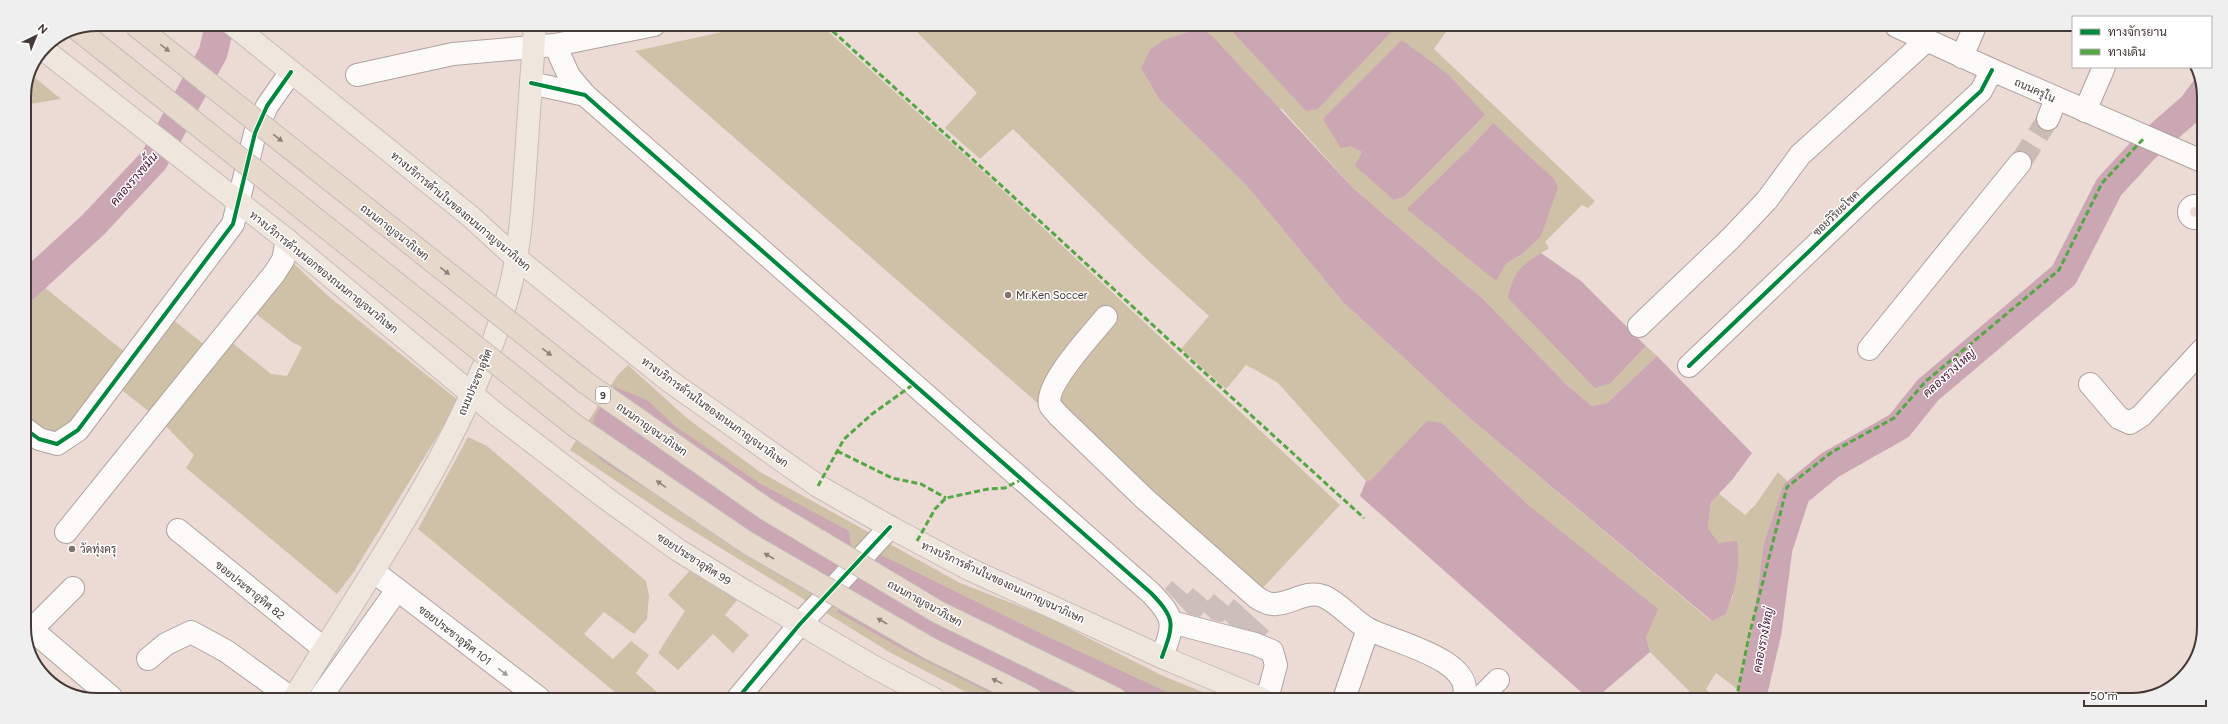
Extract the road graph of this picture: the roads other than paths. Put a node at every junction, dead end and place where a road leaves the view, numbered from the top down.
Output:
1 (143, 31) edge
2 (240, 31) edge
3 (534, 31) edge
4 (624, 31) edge
5 (1907, 31) edge
6 (1973, 31) edge
7 (82, 33) edge
8 (1926, 40) junction
9 (555, 45) junction
10 (533, 48) junction
11 (52, 56) edge
12 (1962, 57) junction
13 (2104, 68) edge
14 (1992, 70) junction
15 (291, 72) junction
16 (357, 75) dead end
17 (531, 83) junction
18 (585, 96) junction
19 (2056, 98) junction
20 (2085, 111) junction
21 (2048, 119) tunnel mouth
22 (2197, 159) edge
23 (2020, 163) tunnel mouth
24 (239, 202) junction
25 (287, 240) junction
26 (516, 258) junction
27 (1106, 317) dead end
28 (1639, 326) dead end
29 (1869, 349) dead end
30 (2197, 355) edge
31 (1689, 366) dead end
32 (2090, 384) dead end
33 (472, 394) junction
34 (31, 433) edge
35 (890, 527) junction
36 (178, 530) dead end
37 (66, 532) dead end
38 (373, 571) junction
39 (73, 588) dead end
40 (397, 590) junction
41 (1170, 622) junction
42 (31, 623) edge
43 (800, 624) junction
44 (31, 629) edge
45 (1368, 629) junction
46 (323, 648) junction
47 (1162, 657) junction
48 (148, 660) dead end
49 (1498, 680) dead end
50 (105, 693) edge
51 (296, 693) edge
52 (327, 693) edge
53 (532, 693) edge
54 (742, 693) edge
55 (925, 693) edge
56 (1020, 693) edge
57 (1104, 693) edge
58 (1248, 693) edge
59 (1269, 693) edge
60 (1346, 693) edge
61 (1469, 693) edge
62 (1479, 693) edge

1 -> 57 highway, ถนนกาญจนาภิเษก / 9, bridge
2 - 15 main road, ทางบริการด้านในของถนนกาญจนาภิเษก
3 - 10 main road, ถนนประชาอุทิศ
4 - 9 street
5 - 8 street, ถนนครุใน
6 - 12 street
56 -> 7 highway, bridge
8 - 12 street, ถนนครุใน
8 - 28 street
9 - 10 street
9 - 18 street
10 - 16 street
10 - 17 main road, ถนนประชาอุทิศ
11 - 24 main road, ทางบริการด้านนอกของถนนกาญจนาภิเษก
12 - 14 street, ถนนครุใน
13 - 20 street
14 - 19 street, ถนนครุใน
14 - 31 street, ซอยวิริยะโชค
15 - 24 street
15 - 26 main road, ทางบริการด้านในของถนนกาญจนาภิเษก
17 - 18 street
17 - 26 main road, ถนนประชาอุทิศ
18 - 41 street
19 - 20 street, ถนนครุใน
19 - 21 street
20 - 22 street, ถนนครุใน
23 - 29 street
24 - 25 main road, ทางบริการด้านนอกของถนนกาญจนาภิเษก
24 - 34 street
25 - 33 main road, ทางบริการด้านนอกของถนนกาญจนาภิเษก
25 - 37 street
26 - 33 main road, ถนนประชาอุทิศ
26 - 35 main road, ทางบริการด้านในของถนนกาญจนาภิเษก
27 - 45 street
30 - 32 street
33 - 38 main road, ถนนประชาอุทิศ
33 - 43 main road, ซอยประชาอุทิศ 99
35 - 43 street
35 - 47 main road, ทางบริการด้านในของถนนกาญจนาภิเษก
36 - 46 street, ซอยประชาอุทิศ 82
38 - 40 street, ซอยประชาอุทิศ 101
38 - 46 main road, ถนนประชาอุทิศ
39 - 42 street
40 - 52 street
40 -> 53 street, ซอยประชาอุทิศ 101
41 - 47 street
41 - 59 street
43 - 54 street
43 - 55 main road, ซอยประชาอุทิศ 99
44 - 50 street
45 - 60 street
45 - 61 street
46 - 51 main road, ถนนประชาอุทิศ
47 - 58 main road, ทางบริการด้านในของถนนกาญจนาภิเษก
48 - 51 street
49 - 62 street

